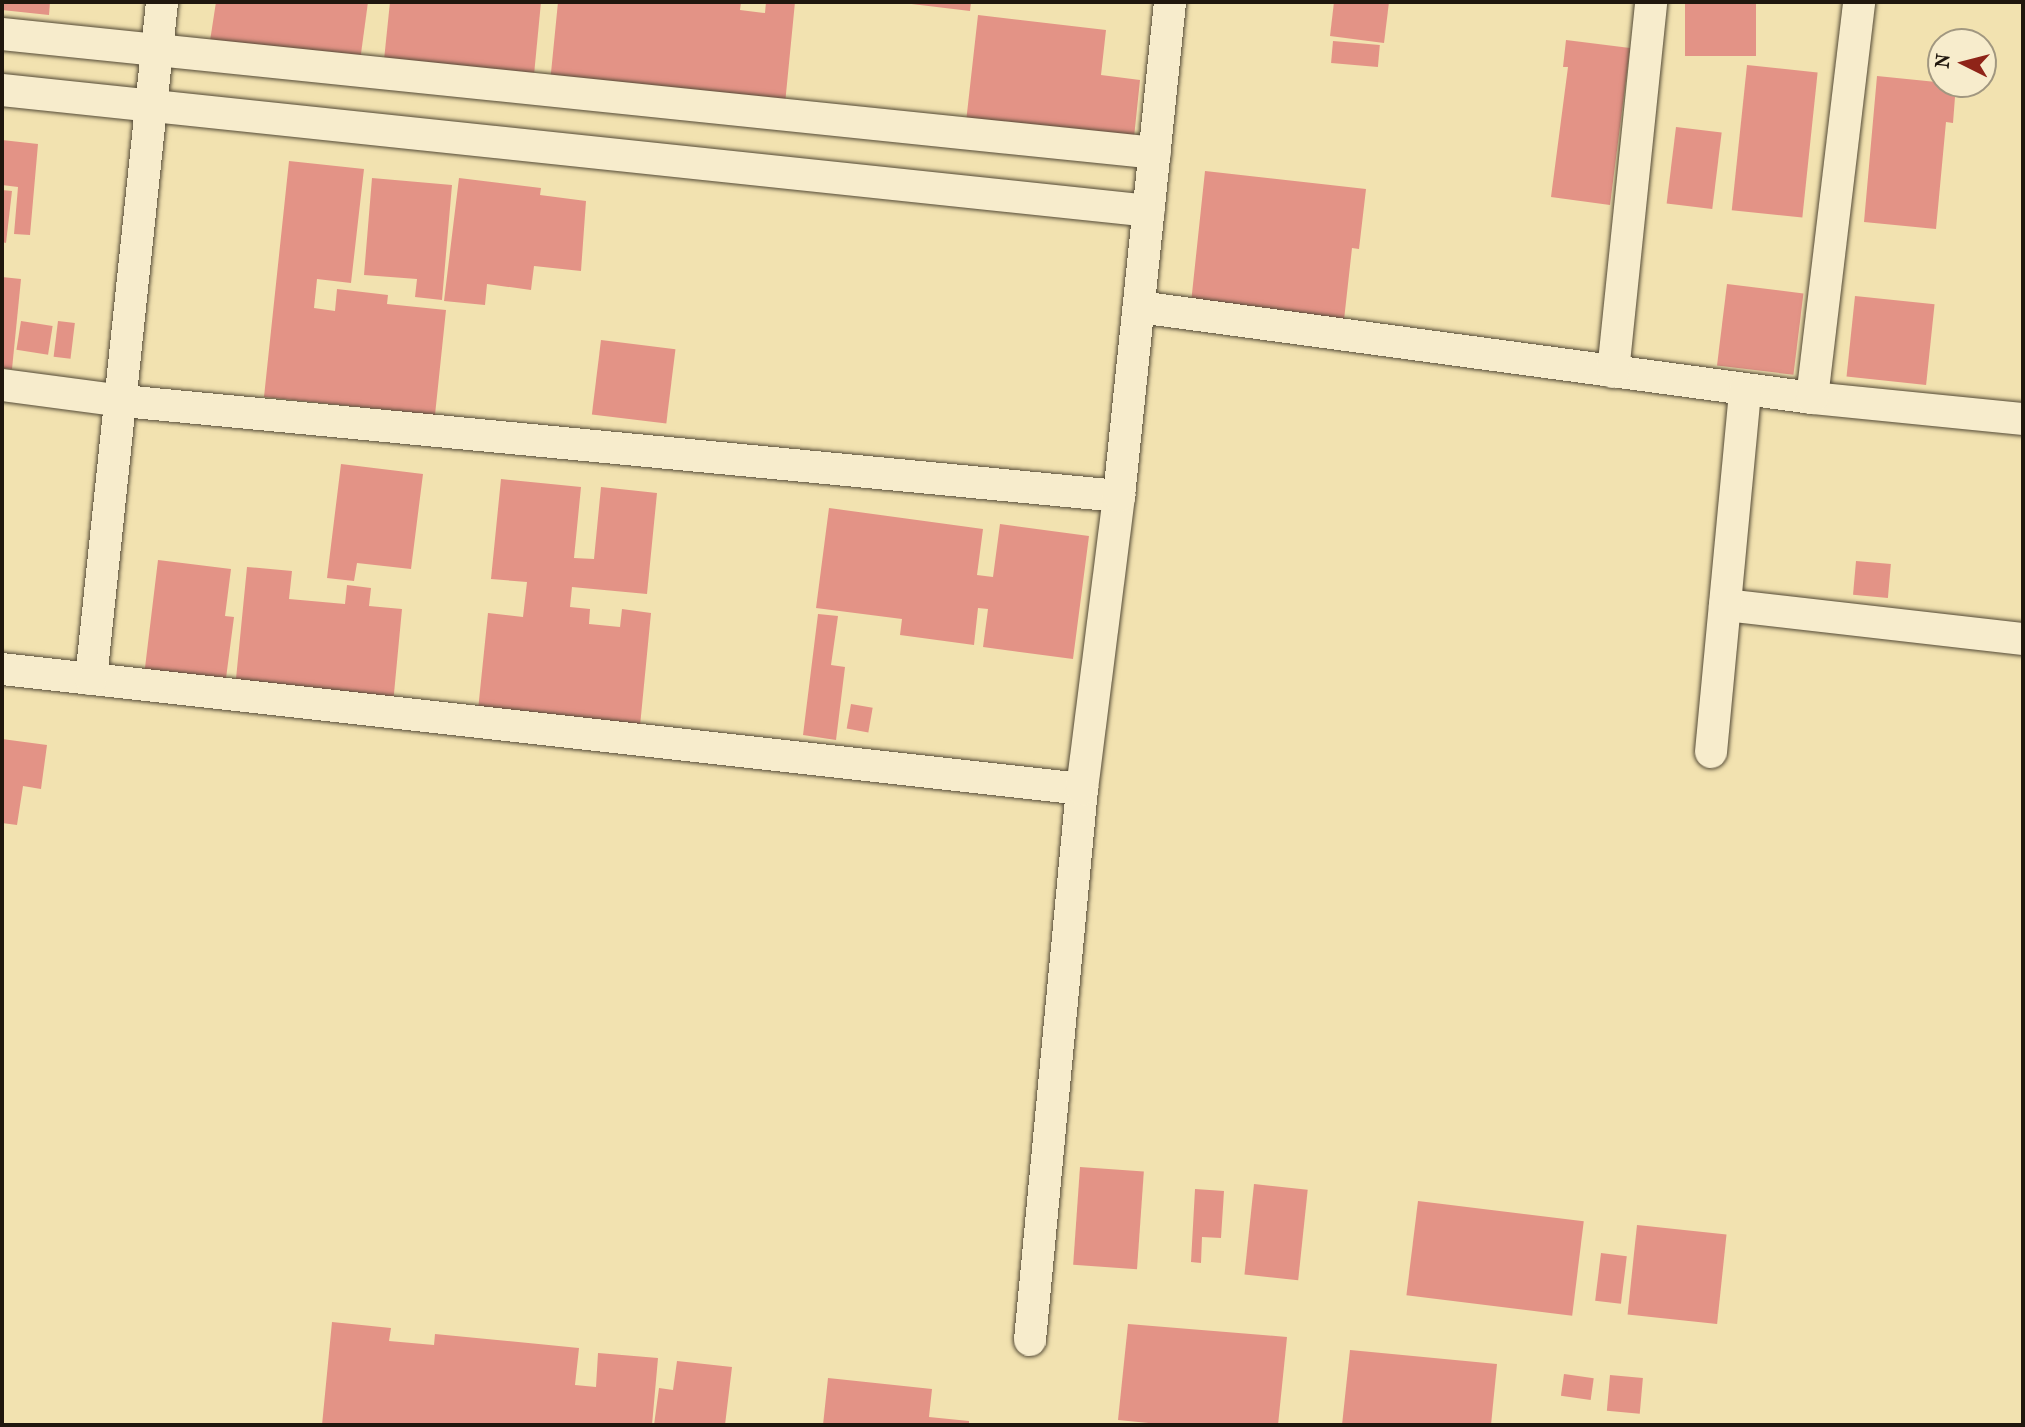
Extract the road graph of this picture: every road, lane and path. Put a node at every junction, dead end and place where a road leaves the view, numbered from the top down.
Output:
1 (162, 2) edge
2 (1170, 2) edge
3 (1651, 2) edge
4 (1859, 2) edge
5 (2, 34) edge
6 (156, 50) junction
7 (2, 90) edge
8 (152, 108) junction
9 (1156, 153) junction
10 (1149, 211) junction
11 (1139, 307) junction
12 (1613, 372) junction
13 (2, 385) edge
14 (1745, 390) junction
15 (1812, 398) junction
16 (123, 401) junction
17 (2023, 419) edge
18 (1119, 496) junction
19 (1725, 605) junction
20 (2023, 639) edge
21 (2, 669) edge
22 (91, 679) junction
23 (1711, 752) dead end
24 (1082, 789) junction
25 (1030, 1340) dead end

1 - 6 street
2 - 9 street
3 - 12 street
4 - 15 street
5 - 6 street
6 - 8 street
6 - 9 street
7 - 8 street
8 - 10 street
8 - 16 street
9 - 10 street
10 - 11 street
11 - 12 street
11 - 18 street
12 - 14 street
13 - 16 street
14 - 15 street
14 - 19 street
15 - 17 street
16 - 18 street
16 - 22 street
18 - 24 street
19 - 20 street
19 - 23 street
21 - 22 street
22 - 24 street
24 - 25 street

